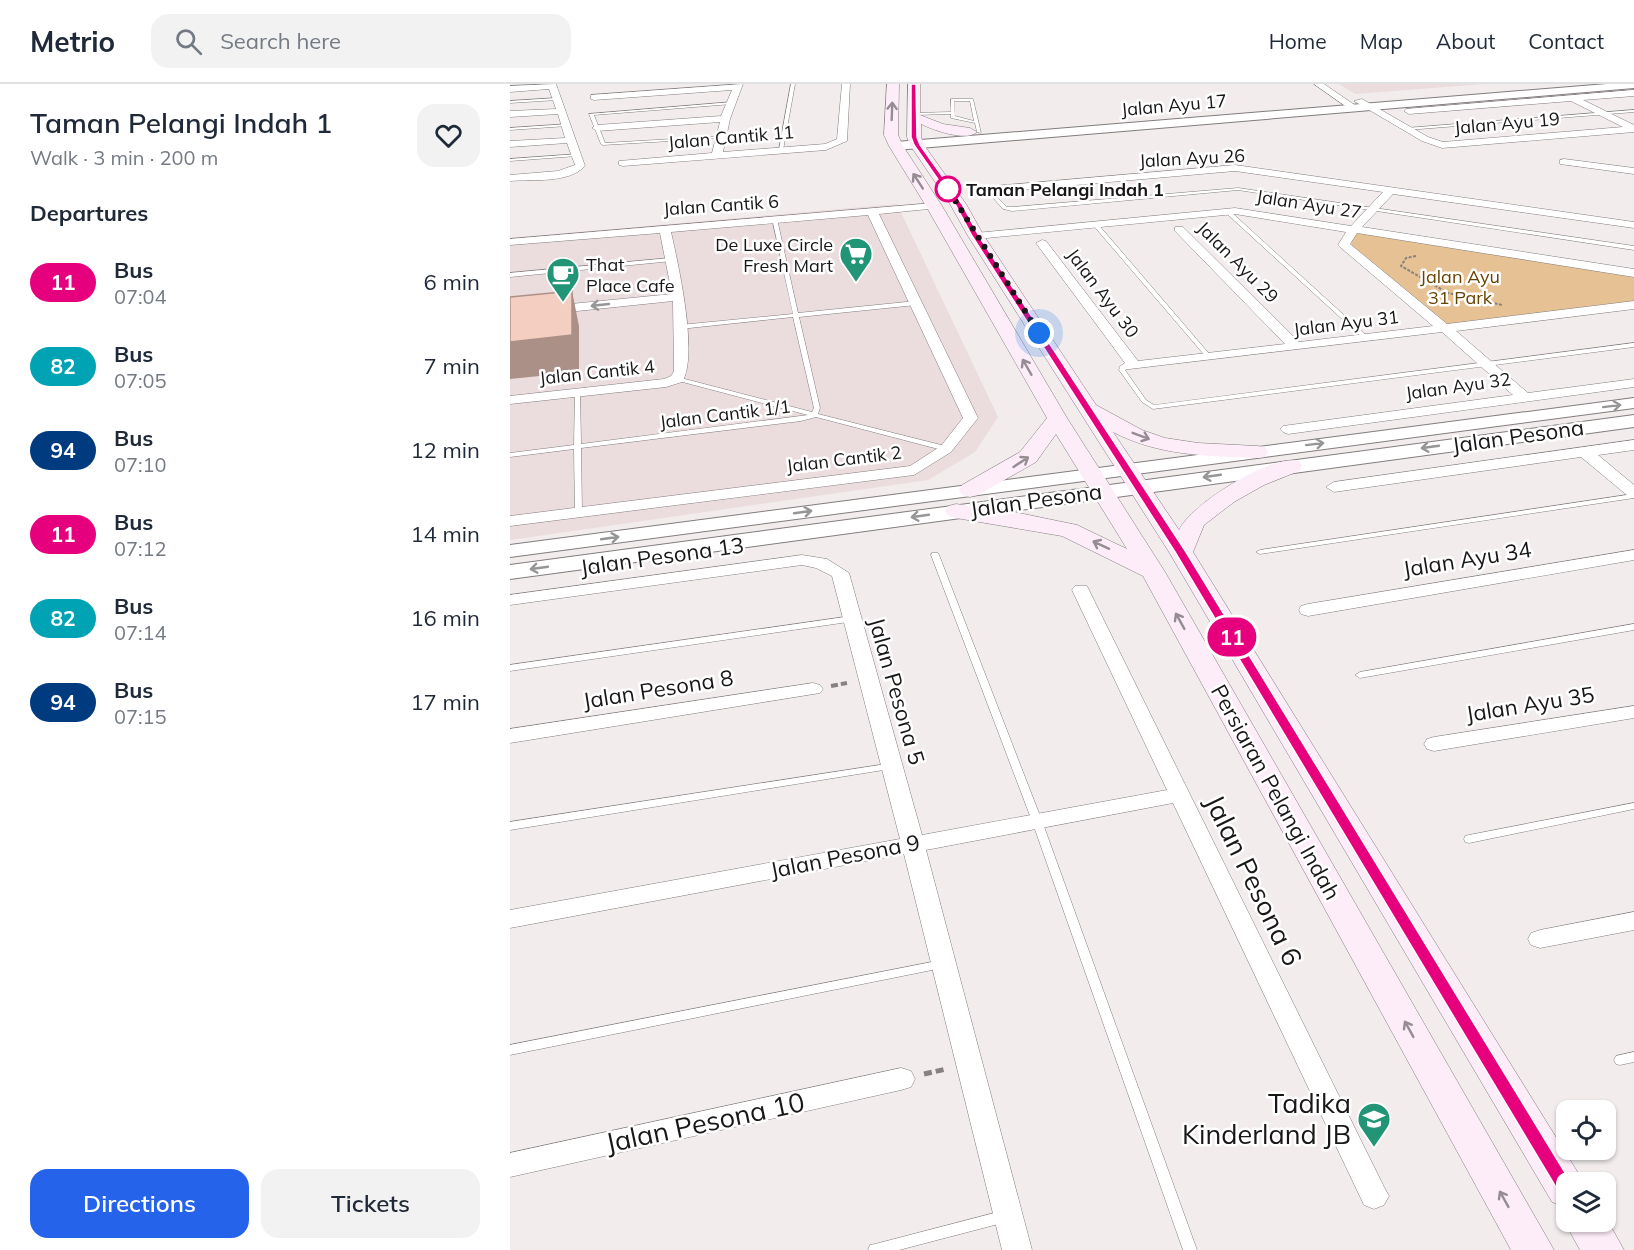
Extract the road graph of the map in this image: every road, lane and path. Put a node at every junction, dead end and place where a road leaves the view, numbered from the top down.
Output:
1 (793, 84) edge
2 (846, 84) edge
3 (893, 84) edge
4 (914, 84) edge
5 (1318, 84) edge
6 (1559, 84) edge
7 (552, 85) edge
8 (738, 85) edge
9 (1634, 85) edge
10 (510, 89) edge
11 (1634, 93) edge
12 (594, 97) dead end
13 (1572, 98) junction
14 (557, 99) junction
15 (510, 102) edge
16 (732, 103) junction
17 (1352, 103) junction
18 (1370, 107) junction
19 (562, 111) junction
20 (1409, 111) dead end
21 (1634, 111) edge
22 (952, 113) junction
23 (1603, 113) junction
24 (510, 114) edge
25 (915, 115) junction
26 (725, 119) junction
27 (567, 125) junction
28 (597, 128) junction
29 (510, 129) edge
30 (1407, 129) junction
31 (1634, 129) edge
32 (972, 132) junction
33 (721, 137) junction
34 (572, 140) junction
35 (916, 141) junction
36 (894, 143) junction
37 (510, 144) edge
38 (782, 150) junction
39 (577, 155) junction
40 (717, 155) junction
41 (928, 159) junction
42 (510, 160) edge
43 (1564, 162) dead end
44 (623, 163) dead end
45 (1634, 171) edge
46 (510, 178) edge
47 (995, 189) joint
48 (1390, 190) junction
49 (955, 199) junction
50 (934, 206) junction
51 (1373, 209) junction
52 (872, 211) junction
53 (1228, 212) junction
54 (774, 219) junction
55 (1095, 224) junction
56 (1634, 225) edge
57 (665, 228) junction
58 (1179, 229) dead end
59 (1355, 230) junction
60 (976, 236) junction
61 (510, 242) edge
62 (1042, 243) dead end
63 (1634, 248) edge
64 (1426, 255) dead end
65 (670, 261) junction
66 (1634, 273) edge
67 (510, 275) edge
68 (679, 297) junction
69 (916, 303) junction
70 (1634, 305) edge
71 (1508, 309) dead end
72 (510, 314) edge
73 (796, 315) junction
74 (680, 327) junction
75 (1446, 329) junction
76 (1367, 339) junction
77 (1634, 345) edge
78 (1296, 347) junction
79 (1209, 357) junction
80 (1488, 364) junction
81 (1130, 366) junction
82 (677, 379) junction
83 (1634, 383) edge
84 (577, 392) junction
85 (1524, 397) junction
86 (510, 400) edge
87 (1634, 403) edge
88 (1089, 410) junction
89 (814, 416) junction
90 (1057, 418) junction
91 (1634, 421) edge
92 (1288, 429) dead end
93 (1634, 445) edge
94 (578, 447) junction
95 (946, 449) junction
96 (1257, 452) junction
97 (1586, 453) junction
98 (510, 455) edge
99 (1291, 466) junction
100 (1131, 478) junction
101 (1097, 483) junction
102 (1334, 487) dead end
103 (970, 490) junction
104 (1634, 495) edge
105 (956, 511) junction
106 (578, 513) junction
107 (510, 521) edge
108 (510, 551) edge
109 (1181, 552) junction
110 (1260, 552) dead end
111 (935, 555) dead end
112 (1634, 555) edge
113 (821, 563) joint
114 (510, 572) edge
115 (1153, 572) junction
116 (1081, 590) dead end
117 (510, 600) edge
118 (1308, 610) dead end
119 (852, 619) junction
120 (1634, 627) edge
121 (510, 668) edge
122 (1360, 675) dead end
123 (869, 680) junction
124 (813, 689) joint
125 (1634, 712) edge
126 (510, 736) edge
127 (1434, 744) dead end
128 (893, 766) junction
129 (1180, 795) junction
130 (1634, 806) edge
131 (1037, 821) junction
132 (510, 826) edge
133 (1468, 839) dead end
134 (914, 844) junction
135 (510, 919) edge
136 (1634, 921) edge
137 (1540, 939) dead end
138 (944, 964) junction
139 (510, 1050) edge
140 (1634, 1057) edge
141 (1620, 1060) dead end
142 (970, 1064) junction
143 (901, 1079) joint
144 (510, 1165) edge
145 (1556, 1172) edge
146 (1374, 1196) dead end
147 (1009, 1215) junction
148 (1592, 1232) edge
149 (875, 1250) edge
150 (1017, 1250) edge
151 (1190, 1250) edge
152 (1533, 1250) edge
153 (1603, 1250) edge

1 - 38 lane
2 - 38 street, Jalan Cantik 11
36 -> 3 main road
4 - 25 main road
5 - 17 street
6 - 17 street, Jalan Ayu 17
7 - 10 street
7 - 14 street
8 - 12 street
8 - 16 street
9 - 18 street, Jalan Ayu 17
11 - 13 street
13 - 20 street
13 - 23 street
14 - 15 lane
14 - 19 street
16 - 26 street
16 - 28 lane
17 - 18 street, Jalan Ayu 17
17 - 32 street, Jalan Ayu 17
17 - 32 street, Jalan Ayu 17
18 - 30 street, Jalan Ayu 19
19 - 24 street
19 - 27 street
21 - 23 lane
22 - 25 lane
22 - 32 lane
22 - 32 lane
23 - 30 lane
23 - 31 street
25 - 32 main road
25 - 35 main road
26 - 28 street
26 - 33 street
27 - 29 lane
27 - 34 street
28 - 33 lane
30 - 31 street, Jalan Ayu 19
32 - 35 street, Jalan Ayu 17
32 - 41 main road
33 - 40 street
34 - 37 street
34 - 39 street
35 - 36 street, Jalan Ayu 17
35 - 41 main road, Persiaran Pelangi Indah
50 -> 36 main road, Persiaran Pelangi Indah
38 - 40 street, Jalan Cantik 11
39 - 42 lane
39 - 46 street
40 - 44 street, Jalan Cantik 11
41 - 49 main road, Persiaran Pelangi Indah
43 - 45 street
47 - 48 street, Jalan Ayu 26
47 - 51 lane
48 - 51 street
48 - 56 street, Jalan Ayu 26
49 - 50 main road
49 - 60 main road, Persiaran Pelangi Indah
50 - 52 street, Jalan Cantik 6
90 -> 50 main road, Persiaran Pelangi Indah
51 - 59 street
51 - 63 lane
52 - 54 street, Jalan Cantik 6
52 - 69 street, Jalan Cantik 2
53 - 55 street, Jalan Ayu 27
53 - 59 street, Jalan Ayu 27
53 - 76 lane
54 - 57 street, Jalan Cantik 6
54 - 73 lane, Jalan Cantik 1/1
55 - 60 street, Jalan Ayu 27
55 - 79 lane
57 - 61 street, Jalan Cantik 6
57 - 65 street, Jalan Cantik 4
58 - 78 street, Jalan Ayu 29
59 - 66 street, Jalan Ayu 27
59 - 75 street
60 - 88 main road, Persiaran Pelangi Indah
62 - 81 street, Jalan Ayu 30
64 - 71 path
65 - 67 lane
65 - 68 street, Jalan Cantik 4
68 -> 72 street
68 - 74 street, Jalan Cantik 4
69 - 73 lane
69 - 95 street, Jalan Cantik 2
70 - 75 street, Jalan Ayu 31
73 - 74 lane
73 - 89 lane, Jalan Cantik 1/1
74 - 82 street, Jalan Cantik 4
75 - 76 street, Jalan Ayu 31
75 - 80 street
76 - 78 street, Jalan Ayu 31
77 - 80 lane
78 - 79 street, Jalan Ayu 31
79 - 81 street, Jalan Ayu 31
80 - 81 lane
80 - 85 street
82 - 84 street, Jalan Cantik 4
82 - 89 lane
83 - 85 street, Jalan Ayu 32
84 - 86 street, Jalan Cantik 4
84 - 94 lane
85 - 92 street, Jalan Ayu 32
96 -> 87 street, Jalan Pesona
88 -> 96 main road
88 - 100 main road, Persiaran Pelangi Indah
89 - 94 lane, Jalan Cantik 1/1
89 - 95 lane
90 - 101 main road, Persiaran Pelangi Indah
103 -> 90 main road
91 -> 99 street, Jalan Pesona
93 - 97 street
94 - 98 lane, Jalan Cantik 1/1
94 - 106 lane
95 - 106 street, Jalan Cantik 2
96 - 100 street, Jalan Pesona
97 - 102 street
97 - 104 street
99 -> 100 street, Jalan Pesona
99 - 109 main road
100 - 101 street, Jalan Pesona
100 - 109 main road, Persiaran Pelangi Indah
101 - 103 street, Jalan Pesona
101 - 105 street, Jalan Pesona
101 - 115 main road, Persiaran Pelangi Indah
108 -> 103 street, Jalan Pesona
104 - 110 lane
105 -> 114 street, Jalan Pesona
115 -> 105 main road
106 - 107 street, Jalan Cantik 2
109 - 145 main road, Persiaran Pelangi Indah
111 - 131 lane
112 - 118 street, Jalan Ayu 34
113 - 117 street, Jalan Pesona 13
113 - 119 street, Jalan Pesona 5
152 -> 115 main road, Persiaran Pelangi Indah
116 - 129 street, Jalan Pesona 6
119 - 121 lane
119 - 123 street, Jalan Pesona 5
120 - 122 lane
123 - 124 path
123 - 128 street, Jalan Pesona 5
124 - 126 street, Jalan Pesona 8
125 - 127 street, Jalan Ayu 35
128 - 132 lane
128 - 134 street, Jalan Pesona 5
129 - 131 street, Jalan Pesona 9
129 - 146 street, Jalan Pesona 6
130 - 133 lane
131 - 134 street, Jalan Pesona 9
131 - 151 lane
134 - 135 street, Jalan Pesona 9
134 - 138 street, Jalan Pesona 5
136 - 137 street
138 - 139 lane
138 - 142 street, Jalan Pesona 5
140 - 141 lane
142 - 143 path
142 - 147 street, Jalan Pesona 5
143 - 144 street, Jalan Pesona 10
147 - 149 lane
147 - 150 street, Jalan Pesona 5
148 - 153 main road

